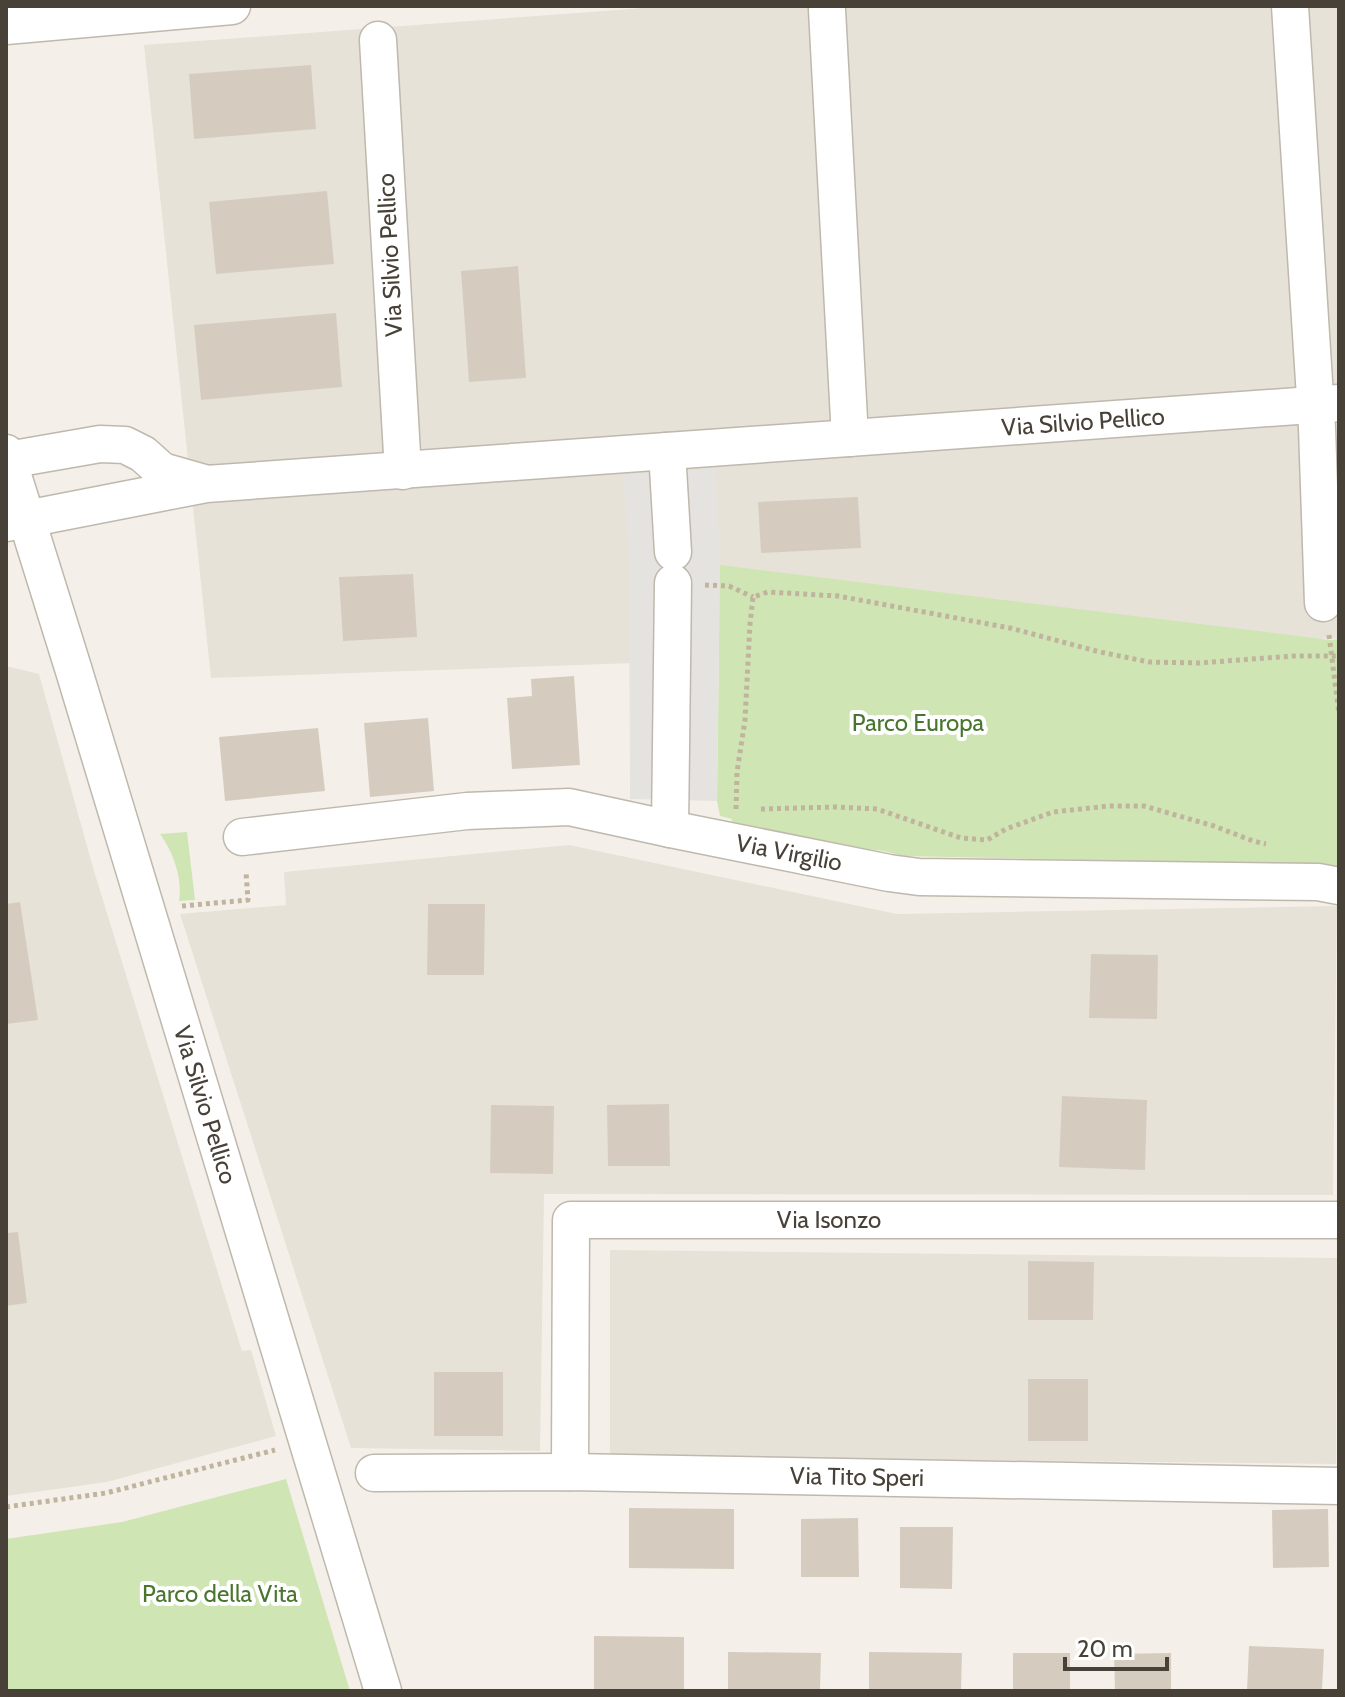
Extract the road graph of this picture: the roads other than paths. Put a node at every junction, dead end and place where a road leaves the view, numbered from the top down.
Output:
1 (232, 6) edge
2 (1290, 6) edge
3 (827, 10) dead end
4 (6, 26) edge
5 (378, 40) dead end
6 (1327, 404) edge
7 (850, 438) junction
8 (667, 451) junction
9 (7, 456) edge
10 (403, 471) junction
11 (206, 484) junction
12 (16, 521) edge
13 (1323, 603) road end
14 (670, 829) junction
15 (242, 837) road end
16 (1339, 886) edge
17 (1339, 1220) edge
18 (570, 1472) junction
19 (374, 1473) dead end
20 (1339, 1486) edge
21 (383, 1691) edge

1 - 4 street
2 - 6 street
3 - 7 street
5 - 10 street, Via Silvio Pellico
6 - 7 street, Via Silvio Pellico
6 - 13 street
7 - 8 street, Via Silvio Pellico
8 - 10 street, Via Silvio Pellico
8 - 14 street
9 - 11 street, Via Silvio Pellico
9 - 12 street, Via Silvio Pellico
10 - 11 street, Via Silvio Pellico
11 - 12 street, Via Silvio Pellico
12 - 21 street, Via Silvio Pellico
14 - 15 street, Via Virgilio
14 - 16 street, Via Virgilio
17 - 18 street, Via Isonzo
18 - 19 street, Via Tito Speri
18 - 20 street, Via Tito Speri

